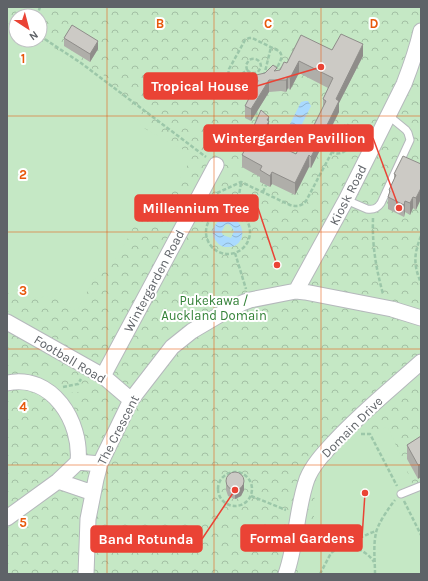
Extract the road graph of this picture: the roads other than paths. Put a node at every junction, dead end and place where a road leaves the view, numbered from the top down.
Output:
1 (421, 31) edge
2 (389, 116) junction
3 (216, 165) road end
4 (346, 200) junction
5 (296, 291) junction
6 (421, 318) edge
7 (7, 322) edge
8 (421, 362) edge
9 (103, 376) junction
10 (7, 382) edge
11 (131, 400) junction
12 (78, 462) junction
13 (100, 464) junction
14 (58, 481) junction
15 (421, 486) edge
16 (93, 493) junction
17 (401, 494) road end
18 (7, 518) edge
19 (86, 574) edge
20 (286, 574) edge

1 - 2 street, Kiosk Road
2 - 4 street, Kiosk Road
2 - 4 lane
3 - 9 street, Wintergarden Road
4 - 5 street, Kiosk Road
5 - 6 street, The Crescent
5 - 11 street, The Crescent
7 - 9 street, Football Road
8 - 20 street, Domain Drive
9 - 11 street, Football Road
10 - 12 street
11 - 13 street, The Crescent
12 - 13 street
12 - 14 street
13 - 16 street, The Crescent
14 - 16 street
14 - 18 street
15 - 17 lane
16 - 19 street, The Crescent

